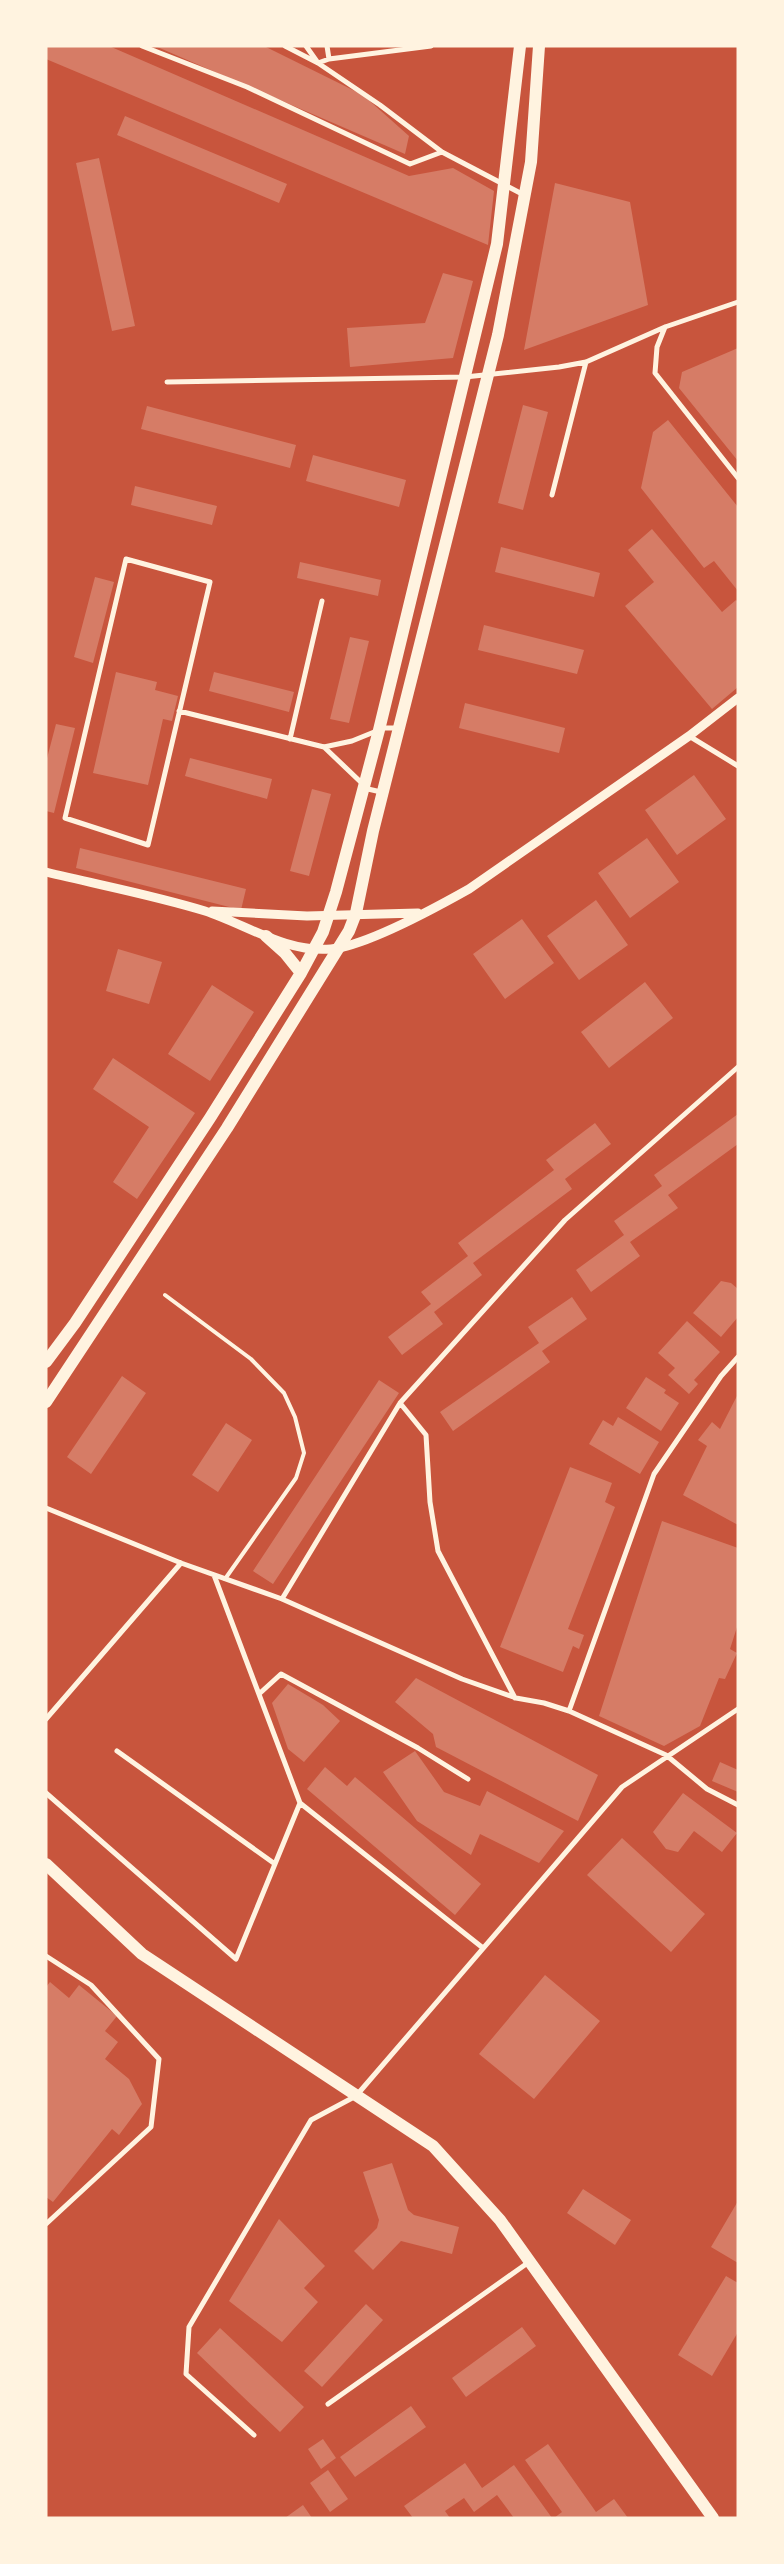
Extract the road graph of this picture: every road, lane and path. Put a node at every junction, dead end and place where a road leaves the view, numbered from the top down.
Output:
1 (142, 46) edge
2 (285, 46) edge
3 (306, 46) edge
4 (327, 46) edge
5 (431, 46) edge
6 (520, 46) edge
7 (539, 46) edge
8 (329, 59) junction
9 (318, 63) junction
10 (442, 152) junction
11 (503, 186) junction
12 (524, 196) junction
13 (738, 302) edge
14 (666, 327) junction
15 (586, 362) junction
16 (488, 375) junction
17 (464, 377) junction
18 (167, 382) dead end
19 (738, 478) edge
20 (552, 495) dead end
21 (322, 601) dead end
22 (738, 698) edge
23 (179, 711) junction
24 (399, 728) junction
25 (379, 730) junction
26 (689, 736) junction
27 (290, 739) junction
28 (324, 747) junction
29 (738, 766) edge
30 (364, 785) junction
31 (383, 792) junction
32 (46, 872) edge
33 (205, 911) junction
34 (424, 912) junction
35 (356, 913) junction
36 (329, 915) junction
37 (266, 936) junction
38 (341, 948) junction
39 (315, 949) junction
40 (301, 973) junction
41 (738, 1067) edge
42 (210, 1118) junction
43 (227, 1128) junction
44 (165, 1295) dead end
45 (75, 1323) junction
46 (93, 1334) junction
47 (738, 1357) edge
48 (46, 1362) edge
49 (46, 1402) edge
50 (400, 1403) junction
51 (46, 1508) edge
52 (181, 1563) junction
53 (214, 1575) junction
54 (225, 1579) junction
55 (282, 1599) junction
56 (259, 1694) junction
57 (516, 1698) junction
58 (738, 1709) edge
59 (569, 1711) junction
60 (46, 1719) edge
61 (117, 1751) dead end
62 (666, 1755) junction
63 (468, 1779) dead end
64 (46, 1793) edge
65 (300, 1803) junction
66 (738, 1805) edge
67 (46, 1864) edge
68 (275, 1864) junction
69 (483, 1948) junction
70 (46, 1956) edge
71 (356, 2096) junction
72 (46, 2224) edge
73 (529, 2262) junction
74 (328, 2404) dead end
75 (254, 2435) dead end
76 (713, 2518) edge

1 - 10 street
2 - 9 street
3 - 9 street
4 - 8 street
5 - 8 street
6 - 11 main road
7 - 12 main road
8 - 9 street
9 - 10 street
10 - 11 street
11 - 12 street
11 - 17 main road
12 - 16 main road
13 - 14 street
14 - 15 street
14 - 19 street
15 - 16 street
15 - 20 street
16 - 17 street
16 - 24 main road
17 - 18 street
17 - 25 main road
21 - 27 street
22 - 26 street
23 - 23 street
23 - 27 street
24 - 25 street
24 - 31 main road
25 - 28 street
25 - 30 main road
26 - 29 street
26 - 34 street
27 - 28 street
28 - 30 street
30 - 31 street
30 - 36 main road
31 - 35 main road
32 - 33 street
33 - 36 street
33 - 37 street
34 - 35 street
34 - 38 street
35 - 36 street
35 - 38 main road
36 - 39 main road
37 - 39 street
37 - 40 main road
38 - 39 street
38 - 43 main road
39 - 40 main road
40 - 42 main road
41 - 50 street
42 - 43 main road
42 - 45 main road
43 - 46 main road
44 - 54 lane
45 - 46 main road
45 - 48 main road
46 - 49 main road
47 - 59 street
50 - 55 street
50 - 57 street
51 - 52 street
52 - 53 street
52 - 60 street
53 - 54 street
53 - 56 street
54 - 55 street
55 - 57 street
56 - 63 street
56 - 65 street
57 - 59 street
58 - 62 street
59 - 62 street
61 - 68 street
62 - 66 street
62 - 69 street
64 - 68 street
65 - 68 street
65 - 69 street
67 - 71 main road
69 - 71 street
70 - 72 street
71 - 73 main road
71 - 75 street
73 - 74 street
73 - 76 main road

